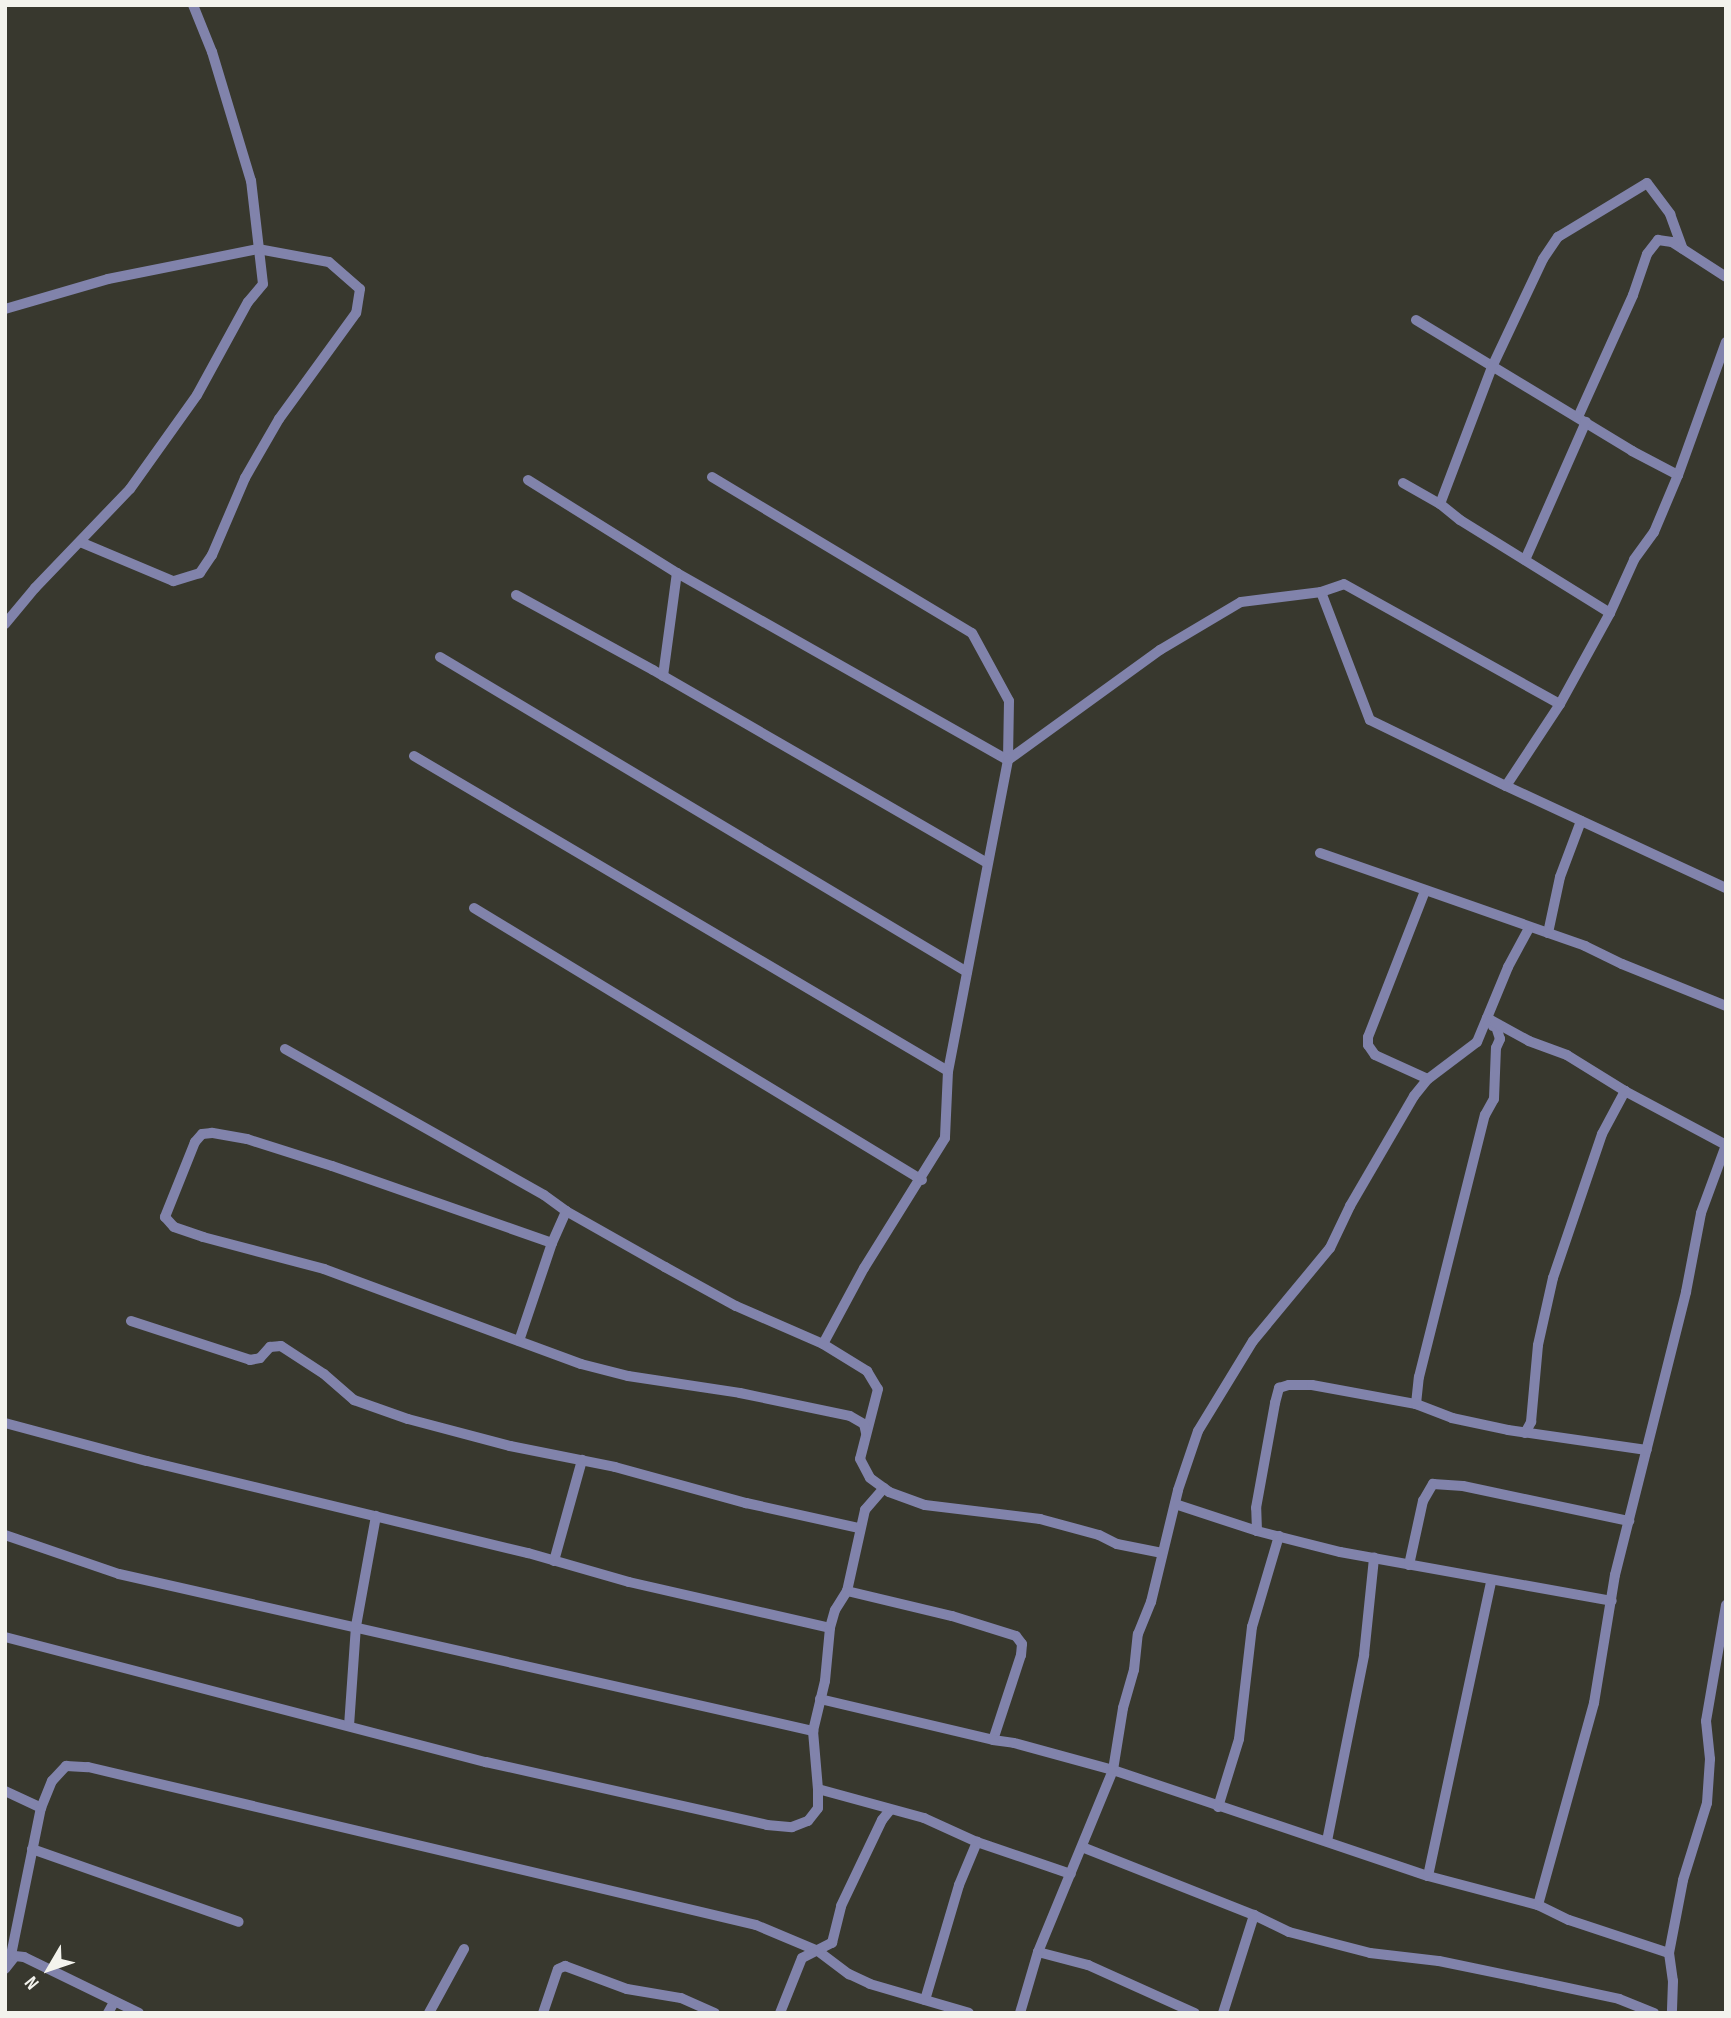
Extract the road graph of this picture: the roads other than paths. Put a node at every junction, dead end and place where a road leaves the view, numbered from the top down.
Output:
1 (193, 5) edge
2 (258, 249) junction
3 (1683, 249) junction
4 (1726, 277) edge
5 (5, 309) edge
6 (1416, 320) dead end
7 (1726, 342) edge
8 (1492, 367) junction
9 (1582, 420) junction
10 (1678, 475) junction
11 (712, 477) dead end
12 (528, 480) dead end
13 (1403, 483) dead end
14 (1440, 504) junction
15 (80, 542) junction
16 (1525, 559) junction
17 (677, 573) junction
18 (1321, 592) junction
19 (516, 595) dead end
20 (1610, 613) junction
21 (5, 624) edge
22 (440, 657) dead end
23 (663, 676) junction
24 (1560, 704) junction
25 (414, 756) dead end
26 (1008, 760) junction
27 (1506, 786) junction
28 (1581, 821) junction
29 (1321, 853) dead end
30 (987, 863) junction
31 (1726, 888) edge
32 (1424, 891) junction
33 (474, 908) dead end
34 (1529, 928) junction
35 (1548, 933) junction
36 (967, 972) junction
37 (1726, 1006) edge
38 (1491, 1021) junction
39 (285, 1049) dead end
40 (948, 1072) junction
41 (1428, 1079) junction
42 (1625, 1091) junction
43 (922, 1180) junction
44 (566, 1211) junction
45 (552, 1243) junction
46 (131, 1321) dead end
47 (519, 1341) junction
48 (823, 1345) junction
49 (1416, 1404) junction
50 (5, 1423) edge
51 (866, 1433) junction
52 (1525, 1433) junction
53 (1647, 1450) junction
54 (582, 1460) junction
55 (884, 1488) junction
56 (1175, 1504) junction
57 (376, 1516) junction
58 (1629, 1521) junction
59 (859, 1528) junction
60 (1257, 1531) junction
61 (5, 1535) edge
62 (1279, 1536) junction
63 (1162, 1553) junction
64 (1374, 1558) junction
65 (554, 1561) junction
66 (1409, 1565) junction
67 (1491, 1581) junction
68 (847, 1591) junction
69 (1612, 1601) junction
70 (1726, 1605) edge
71 (356, 1626) junction
72 (830, 1628) junction
73 (5, 1637) edge
74 (1723, 1642) edge
75 (820, 1699) junction
76 (349, 1726) junction
77 (813, 1731) junction
78 (993, 1740) junction
79 (1113, 1770) junction
80 (818, 1789) junction
81 (5, 1791) edge
82 (1218, 1807) junction
83 (41, 1808) junction
84 (890, 1810) junction
85 (1327, 1840) junction
86 (977, 1842) junction
87 (1082, 1847) junction
88 (32, 1849) junction
89 (1071, 1874) junction
90 (1428, 1876) junction
91 (1538, 1905) junction
92 (1254, 1915) junction
93 (5, 1920) edge
94 (239, 1922) dead end
95 (17, 1925) junction
96 (464, 1949) dead end
97 (818, 1951) junction
98 (1038, 1952) junction
99 (1669, 1953) junction
100 (8, 1964) edge
101 (925, 2000) junction
102 (114, 2002) junction
103 (108, 2013) edge
104 (139, 2013) edge
105 (429, 2013) edge
106 (543, 2013) edge
107 (715, 2013) edge
108 (780, 2013) edge
109 (969, 2013) edge
110 (1020, 2013) edge
111 (1195, 2013) edge
112 (1223, 2013) edge
113 (1654, 2013) edge
114 (1672, 2013) edge

1 - 2 street
2 - 5 street
2 - 15 street
2 - 15 street
3 - 4 street
3 - 8 street
3 - 9 street
6 - 8 street
7 - 10 street
8 - 9 street
8 - 14 street
9 - 10 street
9 - 16 street
10 - 20 street
11 - 26 street
12 - 17 street
13 - 14 street
14 - 16 street
15 - 21 street
16 - 20 street
17 - 23 street
17 - 26 street
18 - 24 street
18 - 26 street
18 - 27 street
19 - 23 street
20 - 24 street
22 - 36 street
23 - 30 street
24 - 27 street
25 - 40 street
26 - 30 street
27 - 28 street
28 - 31 street
28 - 35 street
29 - 32 street
30 - 36 street
32 - 34 street
32 - 41 street
33 - 43 street
34 - 35 street
34 - 38 street
35 - 37 street
36 - 40 street
38 - 41 street
38 - 42 street
38 - 49 street
39 - 44 street
40 - 43 street
41 - 56 street
42 - 52 street
42 - 53 street
43 - 48 street
44 - 45 street
44 - 48 street
45 - 47 street
45 - 47 street
46 - 54 street
47 - 51 street
48 - 51 street
49 - 52 street
49 - 60 street
50 - 57 street
51 - 55 street
52 - 53 street
53 - 58 street
54 - 59 street
54 - 65 street
55 - 59 street
55 - 63 street
56 - 60 street
56 - 63 street
57 - 65 street
57 - 71 street
58 - 66 street
58 - 69 street
59 - 68 street
60 - 62 street
61 - 71 street
62 - 64 street
62 - 82 street
63 - 79 street
64 - 66 street
64 - 85 street
65 - 72 street
66 - 67 street
67 - 69 street
67 - 90 street
68 - 72 street
68 - 78 street
69 - 91 street
70 - 74 street
71 - 76 street
71 - 77 street
72 - 75 street
73 - 76 street
74 - 99 street
75 - 77 street
75 - 78 street
76 - 80 street
77 - 80 street
78 - 79 street
79 - 82 street
79 - 87 street
80 - 84 street
81 - 83 street
82 - 85 street
83 - 88 street
83 - 97 street
84 - 86 street
84 - 97 street
85 - 90 street
86 - 89 street
86 - 101 street
87 - 89 street
87 - 92 street
88 - 94 street
88 - 95 street
89 - 98 street
90 - 91 street
91 - 99 street
92 - 112 street
92 - 113 street
93 - 95 street
95 - 100 street
96 - 105 street
97 - 101 street
97 - 108 street
98 - 110 street
98 - 111 street
99 - 114 street
100 - 102 street
101 - 109 street
102 - 103 street
102 - 104 street
106 - 107 street

